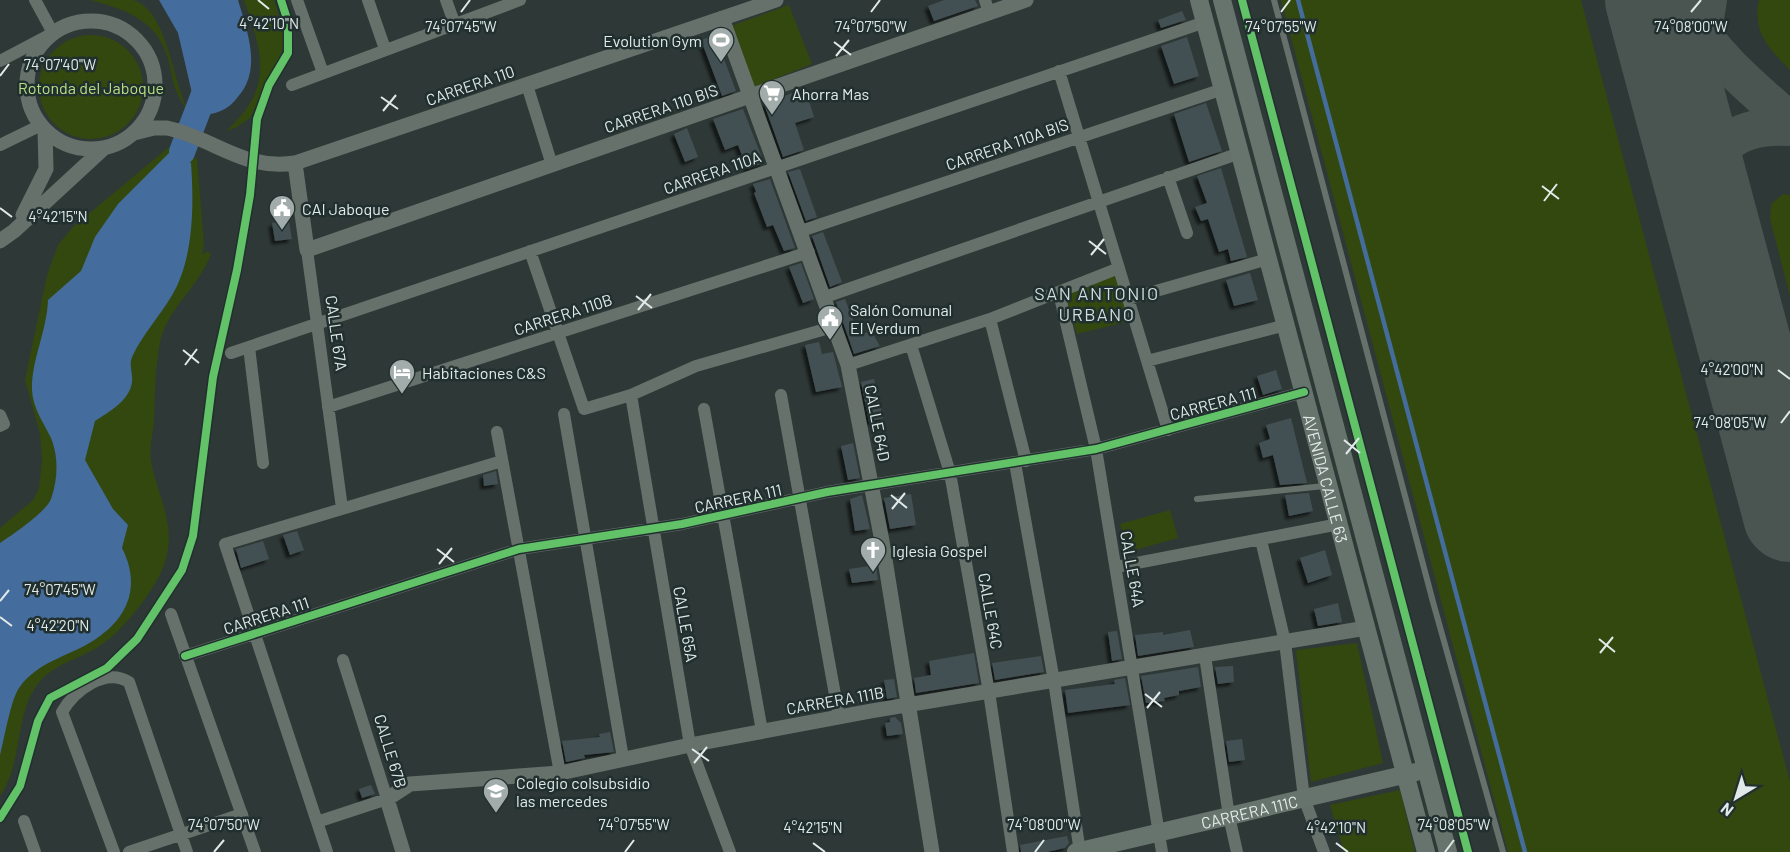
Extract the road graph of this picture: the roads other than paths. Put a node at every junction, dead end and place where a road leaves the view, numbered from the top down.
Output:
1 (35, 0) edge
2 (297, 0) edge
3 (368, 0) edge
4 (446, 0) edge
5 (520, 0) edge
6 (776, 0) edge
7 (1026, 0) edge
8 (1199, 0) edge
9 (1222, 0) edge
10 (1274, 0) edge
11 (987, 7) edge
12 (722, 18) junction
13 (1205, 22) junction
14 (455, 25) junction
15 (53, 33) junction
16 (385, 50) junction
17 (0, 61) edge
18 (1059, 71) junction
19 (323, 73) junction
20 (292, 85) dead end
21 (527, 85) junction
22 (1223, 88) junction
23 (751, 96) junction
24 (153, 103) junction
25 (43, 128) junction
26 (177, 130) junction
27 (134, 133) junction
28 (1079, 137) junction
29 (0, 145) edge
30 (104, 148) junction
31 (1240, 153) junction
32 (295, 164) junction
33 (552, 165) junction
34 (777, 167) junction
35 (1168, 177) junction
36 (1099, 203) junction
37 (15, 231) junction
38 (801, 231) junction
39 (1187, 233) dead end
40 (0, 241) edge
41 (307, 250) junction
42 (530, 251) junction
43 (809, 252) junction
44 (1268, 259) junction
45 (1119, 268) junction
46 (1059, 293) junction
47 (825, 297) junction
48 (1128, 299) junction
49 (990, 319) junction
50 (317, 324) junction
51 (1286, 325) junction
52 (836, 326) junction
53 (558, 333) junction
54 (911, 345) junction
55 (249, 347) junction
56 (231, 353) dead end
57 (1147, 361) junction
58 (848, 365) junction
59 (1304, 392) junction
60 (631, 395) junction
61 (781, 395) dead end
62 (328, 407) junction
63 (704, 409) dead end
64 (564, 414) dead end
65 (1168, 430) junction
66 (497, 432) dead end
67 (1096, 449) junction
68 (502, 461) junction
69 (1020, 462) junction
70 (263, 463) dead end
71 (950, 473) junction
72 (872, 485) junction
73 (1329, 486) junction
74 (801, 498) junction
75 (1197, 499) dead end
76 (342, 508) junction
77 (723, 516) junction
78 (1339, 524) junction
79 (653, 529) junction
80 (586, 539) junction
81 (1262, 540) junction
82 (519, 549) junction
83 (1116, 567) junction
84 (171, 614) dead end
85 (1366, 628) junction
86 (254, 632) junction
87 (1285, 642) junction
88 (185, 656) junction
89 (1205, 656) junction
90 (344, 660) dead end
91 (1133, 668) junction
92 (1054, 681) junction
93 (989, 692) junction
94 (910, 705) junction
95 (839, 717) junction
96 (762, 731) junction
97 (690, 745) junction
98 (623, 758) junction
99 (1425, 770) junction
100 (560, 773) junction
101 (1406, 775) junction
102 (1304, 798) junction
103 (387, 799) junction
104 (242, 814) junction
105 (1229, 816) junction
106 (24, 821) dead end
107 (317, 822) junction
108 (1159, 832) junction
109 (181, 834) junction
110 (35, 852) edge
111 (114, 852) edge
112 (129, 852) edge
113 (187, 852) edge
114 (255, 852) edge
115 (327, 852) edge
116 (403, 852) edge
117 (730, 852) edge
118 (932, 852) edge
119 (1013, 852) edge
120 (1078, 852) edge
121 (1162, 852) edge
122 (1237, 852) edge
123 (1324, 852) edge
124 (1426, 852) edge
125 (1448, 852) edge
126 (1503, 852) edge

1 - 15 street
2 - 19 street
3 - 16 street
4 - 14 street
5 - 14 street
6 - 12 street, CARRERA 110
7 - 11 street, CARRERA 110 BIS
8 - 13 main road, AVENIDA CALLE 63
9 - 99 main road, AVENIDA CALLE 63
10 - 126 lane
11 - 23 street, CARRERA 110 BIS
12 - 21 street, CARRERA 110
12 - 23 street, CALLE 64D
13 - 18 street, CARRERA 110A
13 - 22 main road, AVENIDA CALLE 63
14 - 16 street
15 - 17 street
15 - 24 street
15 - 25 street
16 - 19 street
18 - 28 street
18 - 34 street, CARRERA 110A
19 - 20 street
21 - 32 street, CARRERA 110
21 - 33 street
22 - 28 street, CARRERA 110A BIS
22 - 31 main road, AVENIDA CALLE 63
23 - 33 street, CARRERA 110 BIS
23 - 34 street, CALLE 64D
24 - 26 street, CARRERA 110
24 - 27 street
25 - 29 street
25 - 30 street
25 - 37 street
26 - 27 street, CARRERA 110
26 - 32 street, CARRERA 110
27 - 30 street
28 - 36 street
28 - 38 street, CARRERA 110A BIS
30 - 37 street
31 - 35 street
31 - 44 main road, AVENIDA CALLE 63
32 - 41 street, CALLE 67A
33 - 41 street, CARRERA 110 BIS
34 - 38 street, CALLE 64D
34 - 42 street, CARRERA 110A
35 - 36 street
35 - 39 street
36 - 45 street
36 - 47 street
37 - 40 street
38 - 43 street, CALLE 64D
41 - 50 street, CALLE 67A
42 - 50 street, CARRERA 110A
42 - 53 street
43 - 47 street, CALLE 64D
43 - 53 street, CARRERA 110B
44 - 48 street
44 - 51 main road, AVENIDA CALLE 63
45 - 46 street
45 - 48 street
46 - 49 street
46 - 67 street, CALLE 64A
47 - 52 street, CALLE 64D
48 - 57 street
49 - 54 street
49 - 69 street
50 - 55 street, CARRERA 110A
50 - 62 street, CALLE 67A
51 - 57 street
51 - 59 main road, AVENIDA CALLE 63
52 - 58 street, CALLE 64D
52 - 60 street
53 - 60 street
53 - 62 street, CARRERA 110B
54 - 58 street
54 - 71 street, CALLE 64C
55 - 56 street, CARRERA 110A
55 - 70 street
57 - 65 street
58 - 72 street, CALLE 64D
59 - 65 street, CARRERA 111
59 - 73 main road, AVENIDA CALLE 63
60 - 79 street, CALLE 65A
61 - 74 street
62 - 76 street, CALLE 67A
63 - 77 street
64 - 80 street
65 - 67 street, CARRERA 111
66 - 68 street
67 - 69 street, CARRERA 111
67 - 83 street, CALLE 64A
68 - 76 street
68 - 82 street
69 - 71 street, CARRERA 111
69 - 92 street
71 - 72 street, CARRERA 111
71 - 93 street, CALLE 64C
72 - 74 street, CARRERA 111
72 - 94 street, CALLE 64D
73 - 75 lane
73 - 78 main road, AVENIDA CALLE 63
74 - 77 street, CARRERA 111
74 - 95 street
76 - 86 street
77 - 79 street, CARRERA 111
77 - 96 street
78 - 81 street
78 - 85 main road, AVENIDA CALLE 63
79 - 80 street, CARRERA 111
79 - 97 street, CALLE 65A
80 - 82 street, CARRERA 111
80 - 98 street
81 - 83 street
81 - 87 street
82 - 86 street, CARRERA 111
82 - 100 street
83 - 91 street, CALLE 64A
84 - 88 street
85 - 87 street, CARRERA 111B
85 - 101 main road, AVENIDA CALLE 63
86 - 88 street, CARRERA 111
86 - 107 street
87 - 89 street, CARRERA 111B
87 - 102 street
88 - 104 street
89 - 91 street, CARRERA 111B
89 - 105 street
90 - 103 street, CALLE 67B
91 - 92 street, CARRERA 111B
91 - 108 street, CALLE 64A
92 - 93 street, CARRERA 111B
92 - 120 street
93 - 94 street, CARRERA 111B
93 - 119 street, CALLE 64C
94 - 95 street, CARRERA 111B
94 - 118 street, CALLE 64D
95 - 96 street, CARRERA 111B
96 - 97 street, CARRERA 111B
97 - 98 street, CARRERA 111B
97 - 117 street, CALLE 65A
98 - 100 street, CARRERA 111B
99 - 101 main road, CARRERA 111C
99 - 125 main road, AVENIDA CALLE 63
100 - 103 street, CARRERA 111B
101 - 102 main road, CARRERA 111C
101 - 124 main road, AVENIDA CALLE 63
102 - 105 main road, CARRERA 111C
102 - 123 street
103 - 107 street, CARRERA 111B
103 - 116 street, CALLE 67B
104 - 109 street
104 - 114 street
105 - 108 main road, CARRERA 111C
105 - 122 street
106 - 110 street
107 - 115 street
108 - 120 main road, CARRERA 111C
108 - 121 street, CALLE 64A
109 - 111 street
109 - 112 street
109 - 113 street

